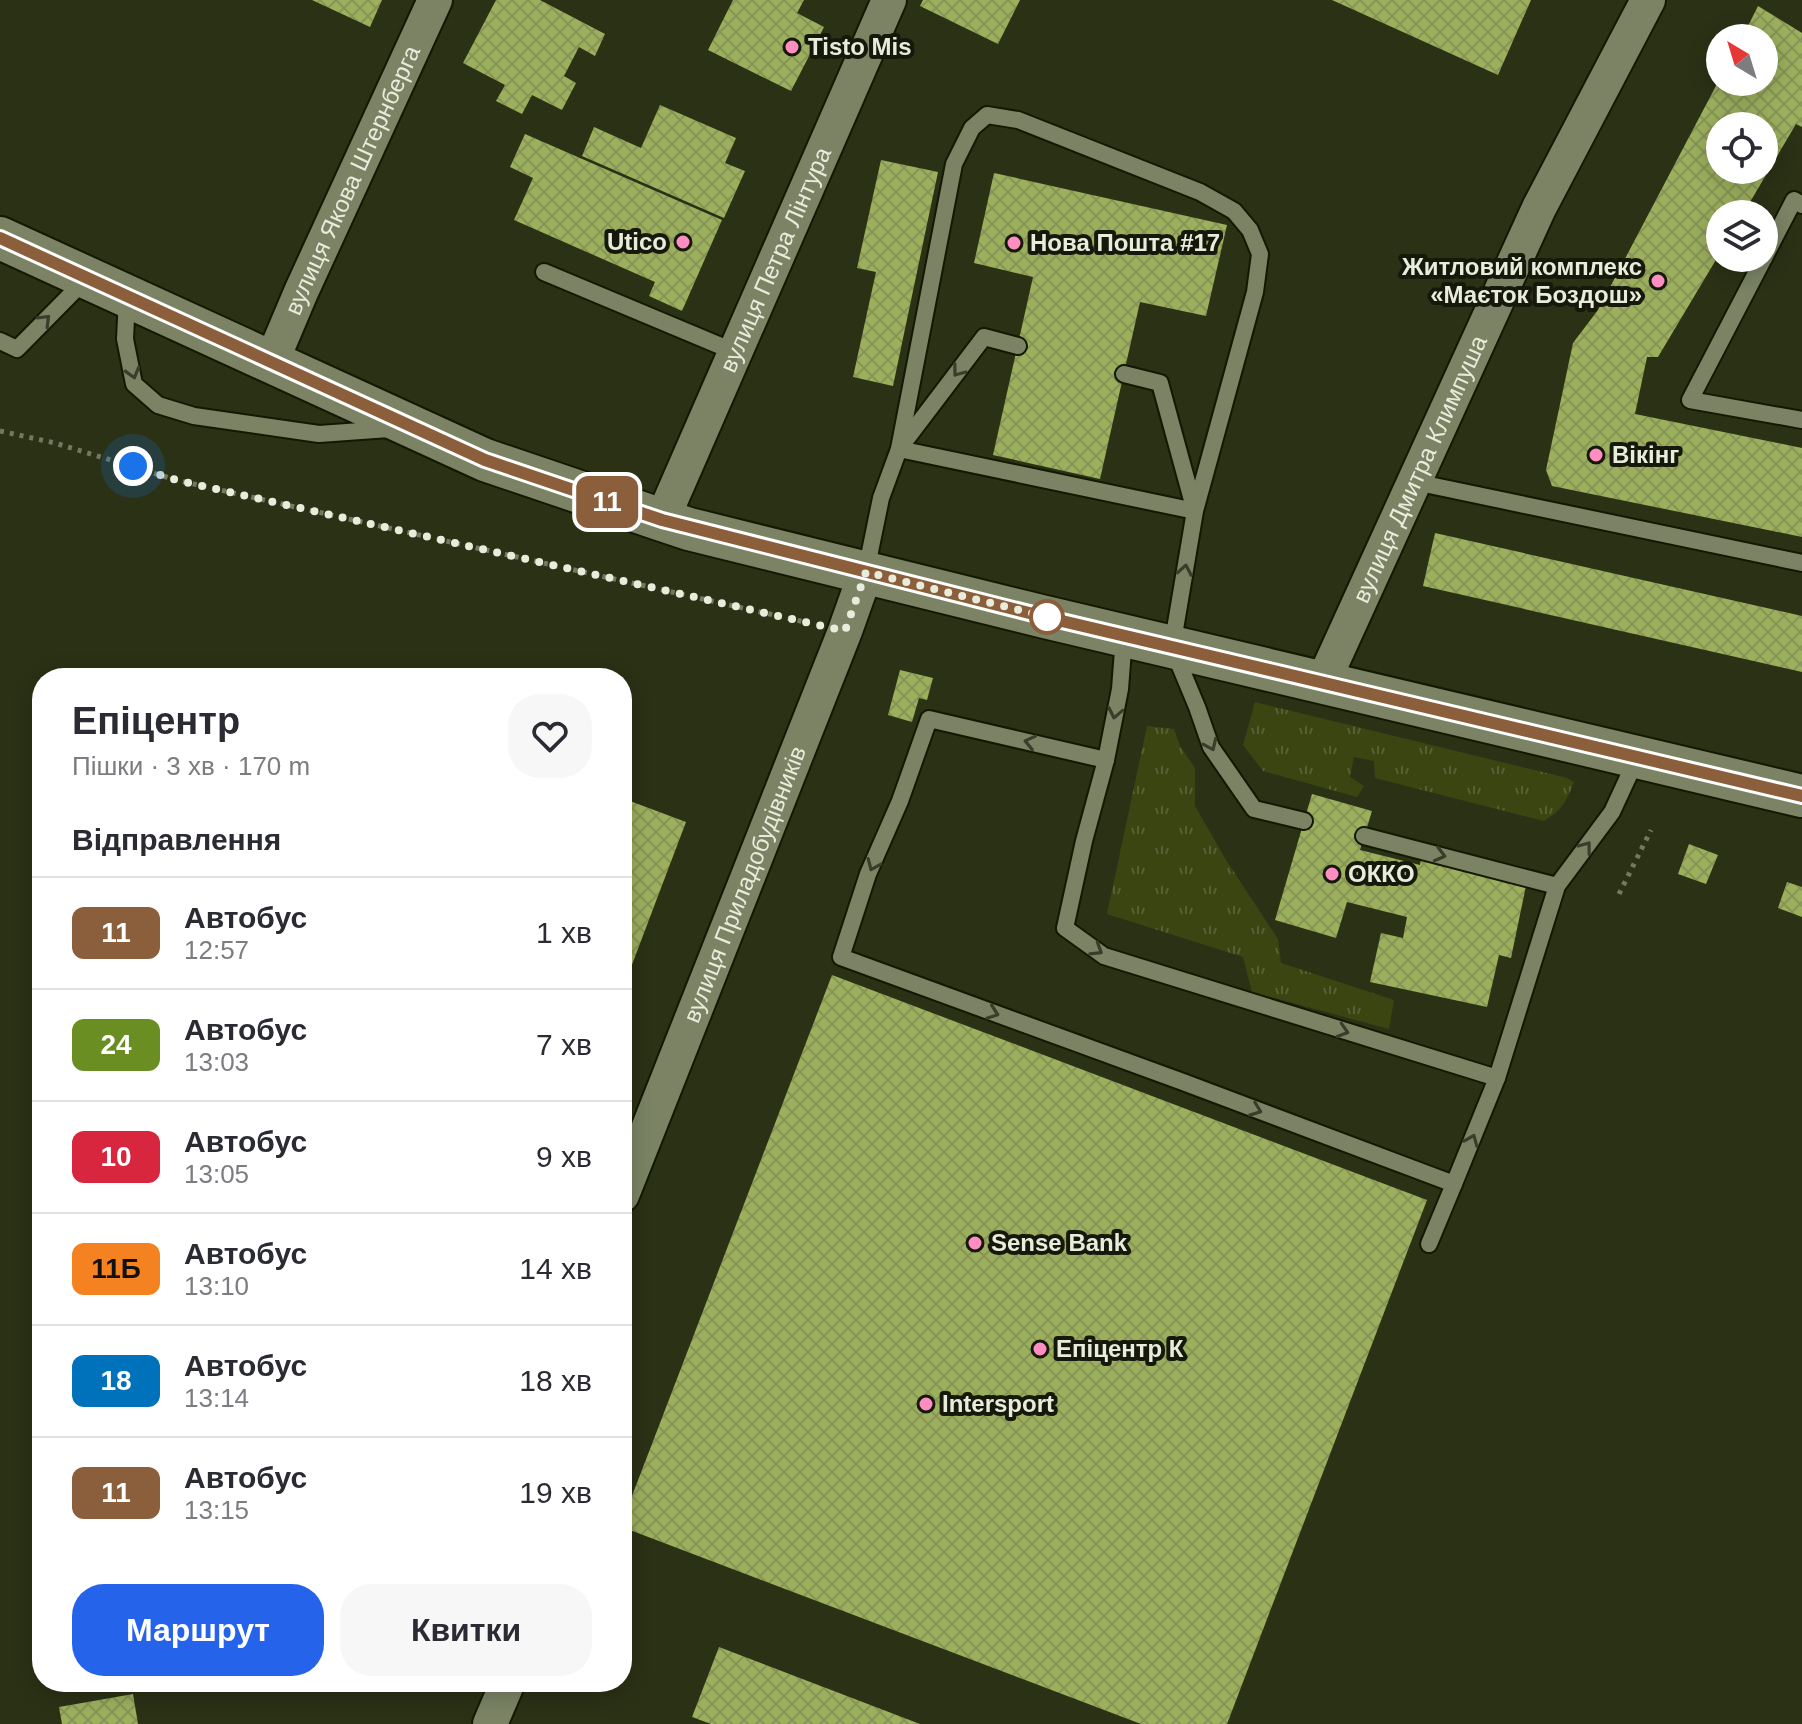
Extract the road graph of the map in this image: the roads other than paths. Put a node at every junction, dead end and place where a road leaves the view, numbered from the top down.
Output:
1 (435, 0) edge
2 (889, 0) edge
3 (1648, 0) edge
4 (1802, 205) edge
5 (1778, 231) edge
6 (0, 238) edge
7 (544, 272) dead end
8 (1757, 272) edge
9 (87, 278) junction
10 (127, 296) junction
11 (0, 341) edge
12 (1018, 346) dead end
13 (735, 352) junction
14 (271, 363) junction
15 (1124, 374) dead end
16 (1802, 420) edge
17 (412, 427) junction
18 (899, 449) junction
19 (1415, 482) junction
20 (1195, 511) junction
21 (662, 520) junction
22 (1802, 563) edge
23 (866, 572) junction
24 (1124, 635) junction
25 (1172, 647) junction
26 (1323, 682) junction
27 (1638, 757) junction
28 (1106, 760) junction
29 (1802, 796) edge
30 (1304, 821) dead end
31 (1364, 836) dead end
32 (1557, 886) junction
33 (1497, 1078) junction
34 (632, 1170) edge
35 (1454, 1184) junction
36 (1429, 1244) dead end
37 (504, 1692) edge
38 (490, 1724) edge

1 - 14 street, вулиця Якова Штернберга
2 - 13 street, вулиця Петра Лінтура
3 - 19 street, вулиця Дмитра Климпуша
4 - 5 lane
6 - 9 street
7 - 13 lane
8 - 16 lane
9 - 10 street
11 -> 9 lane
10 - 14 street
10 -> 17 lane
12 -> 18 lane
13 - 21 street, вулиця Петра Лінтура
14 - 17 street
15 - 20 lane
17 - 21 street
18 - 20 lane
18 - 20 lane
18 - 23 lane
19 - 22 lane
19 - 26 street, вулиця Дмитра Климпуша
25 -> 20 lane
21 - 23 street
23 - 24 street
23 - 34 street, вулиця Приладобудівників
24 - 25 street
24 -> 28 lane
25 - 26 street
25 -> 30 lane
26 - 27 street
27 - 29 street
32 -> 27 lane
28 -> 33 lane
28 -> 35 lane
31 -> 32 lane
32 - 33 lane
35 -> 33 lane
35 - 36 lane
37 - 38 street

